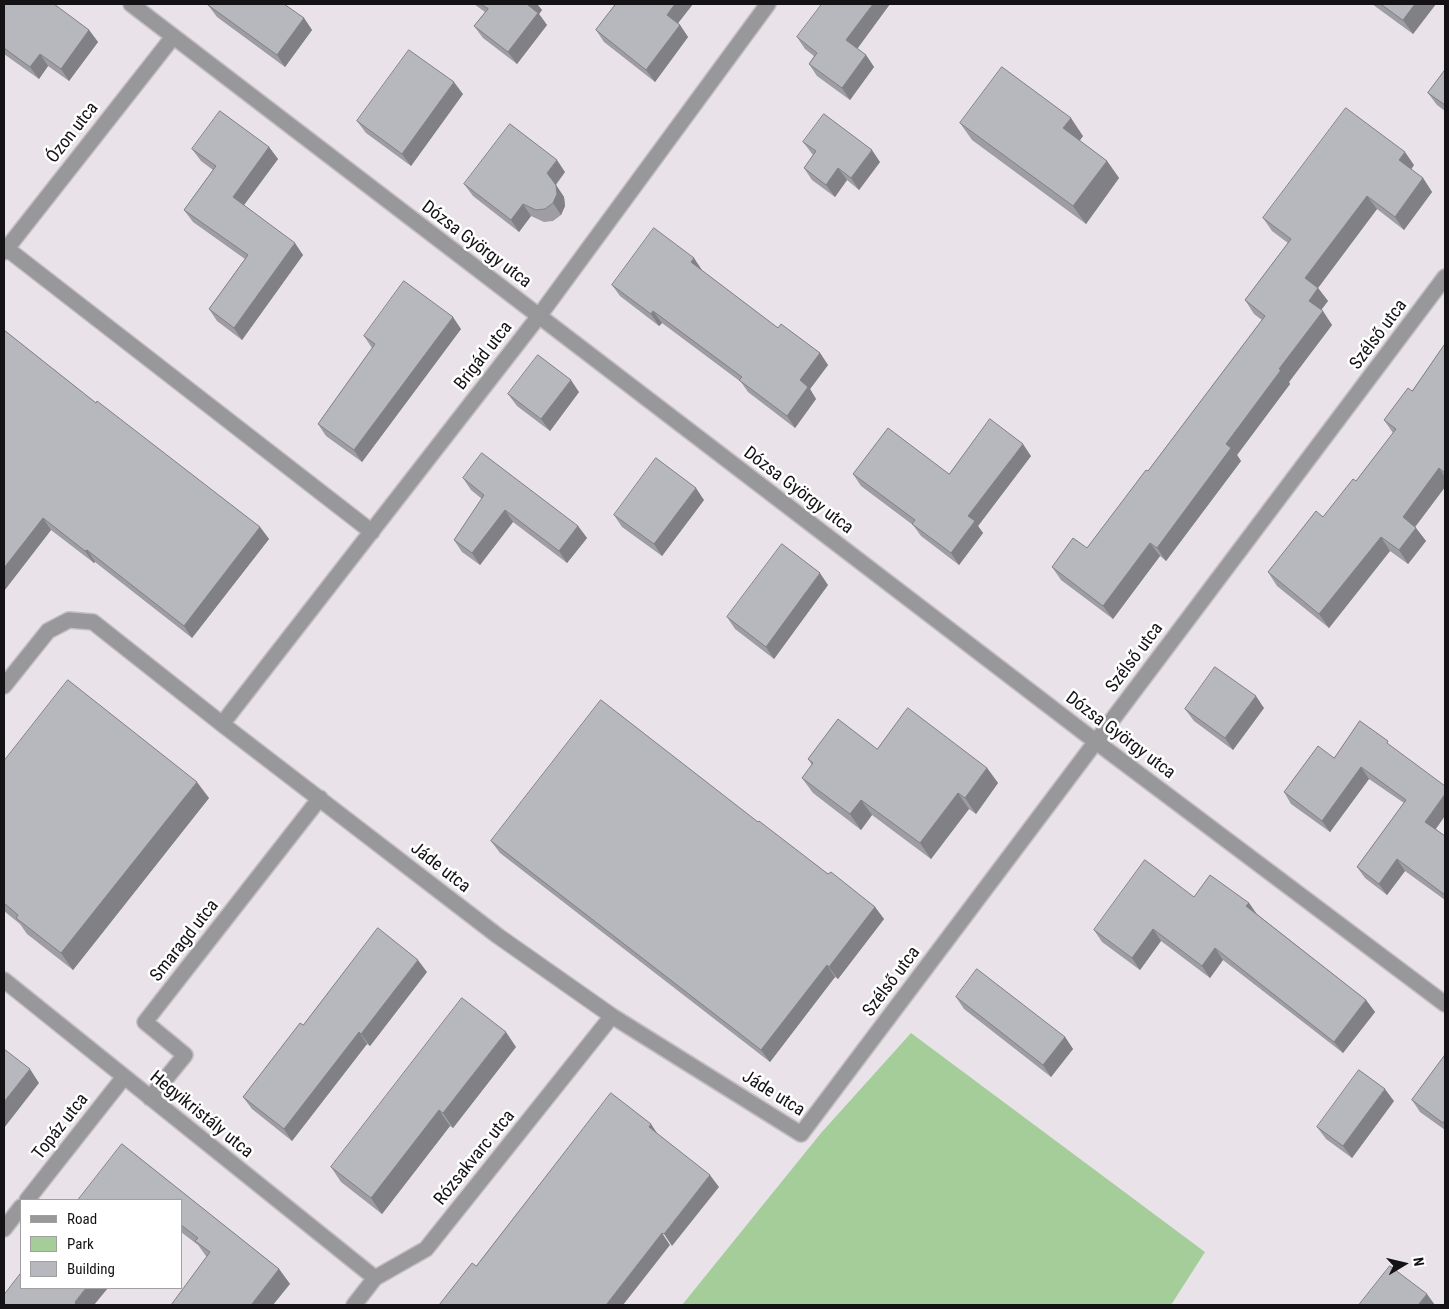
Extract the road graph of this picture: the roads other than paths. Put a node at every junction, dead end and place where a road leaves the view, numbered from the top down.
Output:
1 (131, 4) edge
2 (768, 4) edge
3 (173, 37) junction
4 (5, 250) edge
5 (1445, 277) edge
6 (539, 316) junction
7 (372, 532) junction
8 (4, 686) edge
9 (222, 724) junction
10 (1095, 742) junction
11 (320, 798) junction
12 (4, 980) edge
13 (1445, 1004) edge
14 (612, 1016) junction
15 (124, 1077) junction
16 (150, 1098) junction
17 (801, 1134) joint
18 (28, 1199) edge
19 (20, 1208) edge
20 (4, 1229) edge
21 (375, 1278) junction
22 (354, 1305) edge

1 - 3 street, Dózsa György utca
2 - 6 street, Brigád utca
3 - 4 street, Ózon utca
3 - 6 street, Dózsa György utca
4 - 7 street
5 - 10 street, Szélső utca
6 - 7 street, Brigád utca
6 - 10 street, Dózsa György utca
7 - 9 street, Brigád utca
8 - 9 street, Jáde utca
9 - 11 street, Jáde utca
10 - 13 street, Dózsa György utca
10 - 17 street, Szélső utca
11 - 14 street, Jáde utca
11 - 16 street, Smaragd utca
12 - 15 street, Hegyikristály utca
14 - 17 street, Jáde utca
14 - 21 street, Rózsakvarc utca
15 - 16 street, Hegyikristály utca
15 - 18 street, Topáz utca
16 - 21 street, Hegyikristály utca
19 - 20 street
21 - 22 street, Rózsakvarc utca

